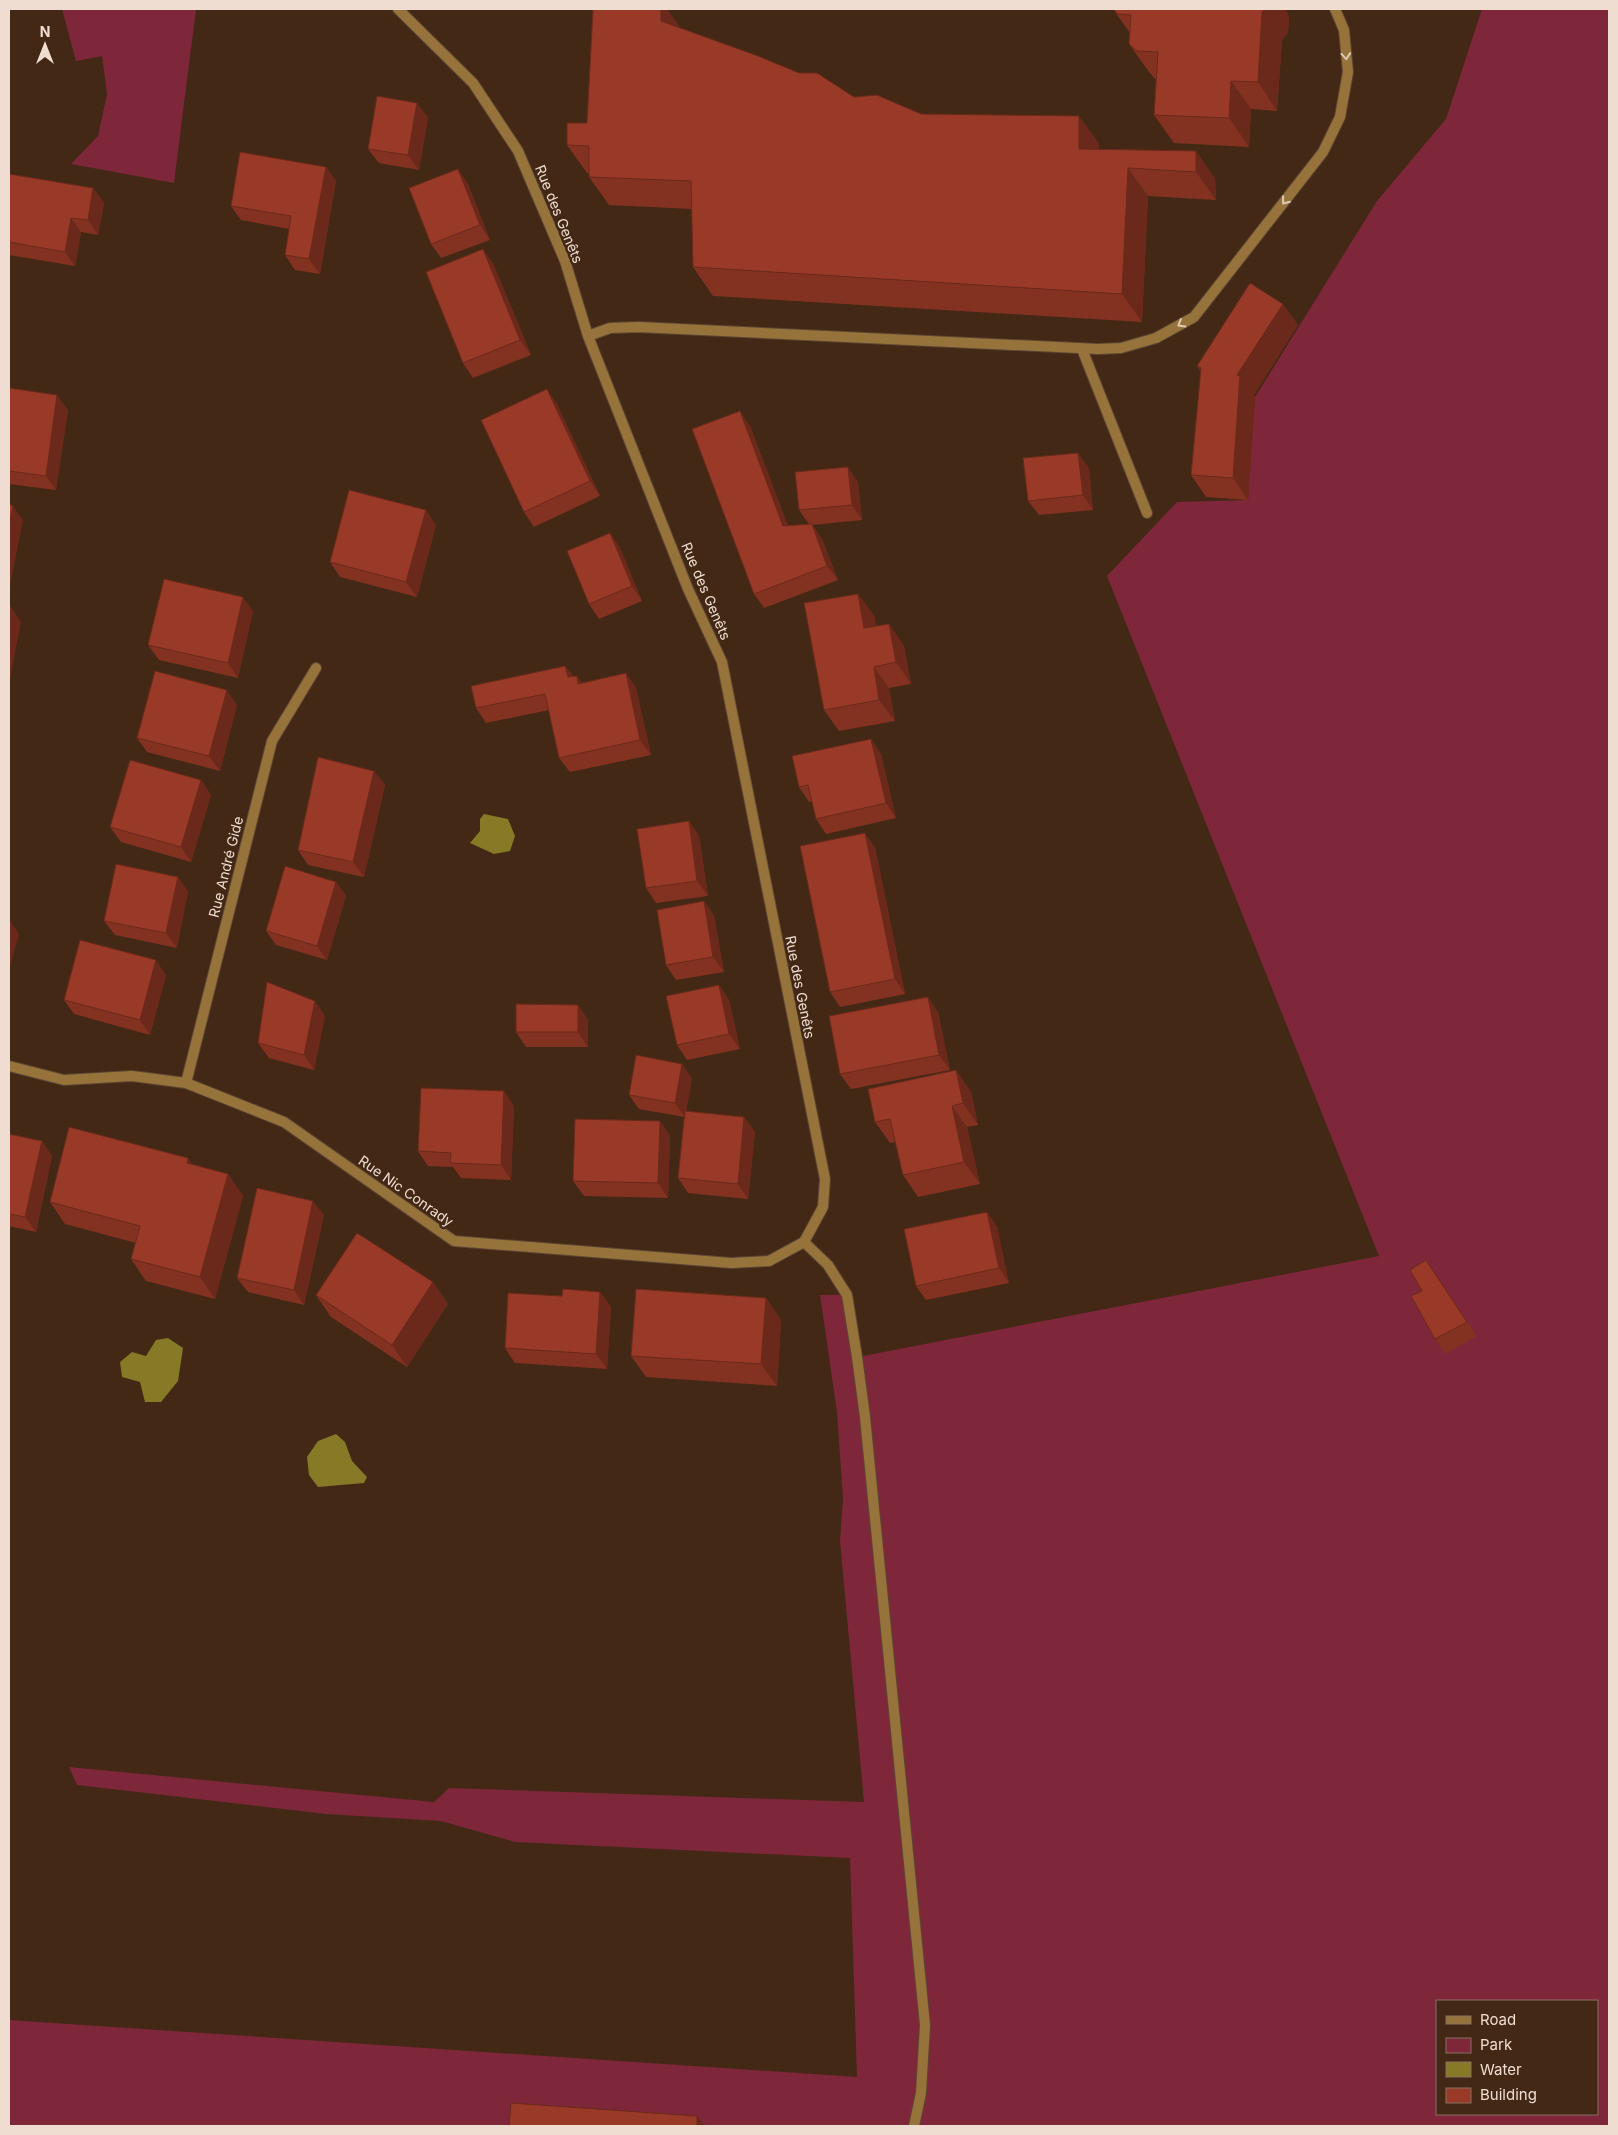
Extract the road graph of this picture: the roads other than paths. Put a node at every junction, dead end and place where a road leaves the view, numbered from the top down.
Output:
1 (398, 9) edge
2 (1335, 9) edge
3 (588, 336) junction
4 (1082, 349) junction
5 (1147, 513) dead end
6 (316, 668) dead end
7 (9, 1066) edge
8 (186, 1083) junction
9 (804, 1242) junction
10 (914, 2126) edge

1 - 3 street, Rue des Genêts
2 -> 4 street
3 - 4 street
3 - 9 street, Rue des Genêts
4 - 5 street
6 - 8 street, Rue André Gide
7 - 8 street, Rue Nic Conrady
8 - 9 street, Rue Nic Conrady
9 - 10 street

